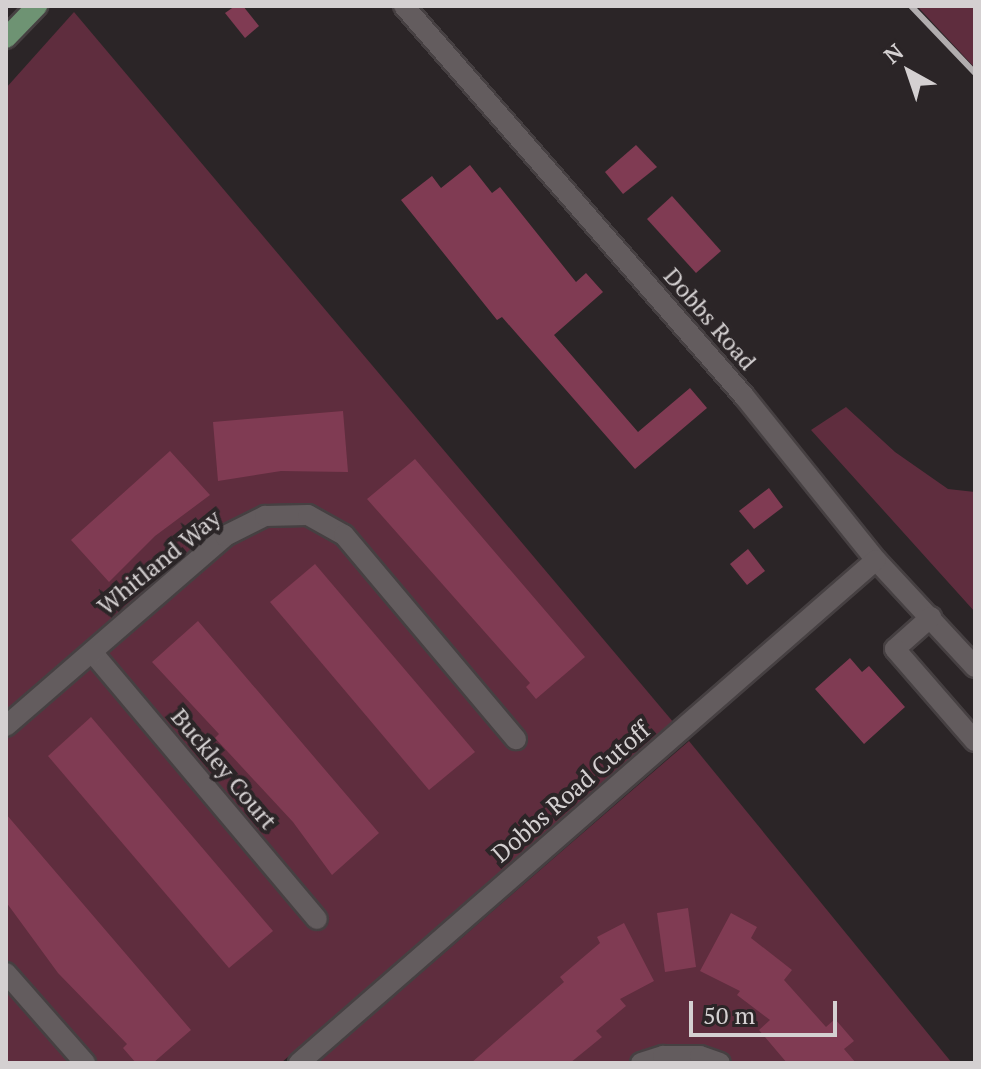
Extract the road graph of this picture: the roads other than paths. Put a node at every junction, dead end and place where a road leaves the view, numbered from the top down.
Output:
1 (37, 6) edge
2 (404, 6) edge
3 (6, 38) edge
4 (876, 560) junction
5 (931, 617) junction
6 (92, 652) junction
7 (975, 667) edge
8 (6, 726) edge
9 (516, 739) dead end
10 (975, 741) edge
11 (317, 919) dead end
12 (6, 973) edge
13 (85, 1063) edge
14 (299, 1063) edge
15 (641, 1063) edge
16 (720, 1063) edge

1 - 3 main road
2 - 4 street, Dobbs Road
4 - 5 street, Dobbs Road
4 - 14 street, Dobbs Road Cutoff
5 - 7 street, Dobbs Road
5 - 10 street
6 - 8 street, Whitland Way
6 - 9 street, Whitland Way
6 - 11 street, Buckley Court
12 - 13 street
15 - 16 street

